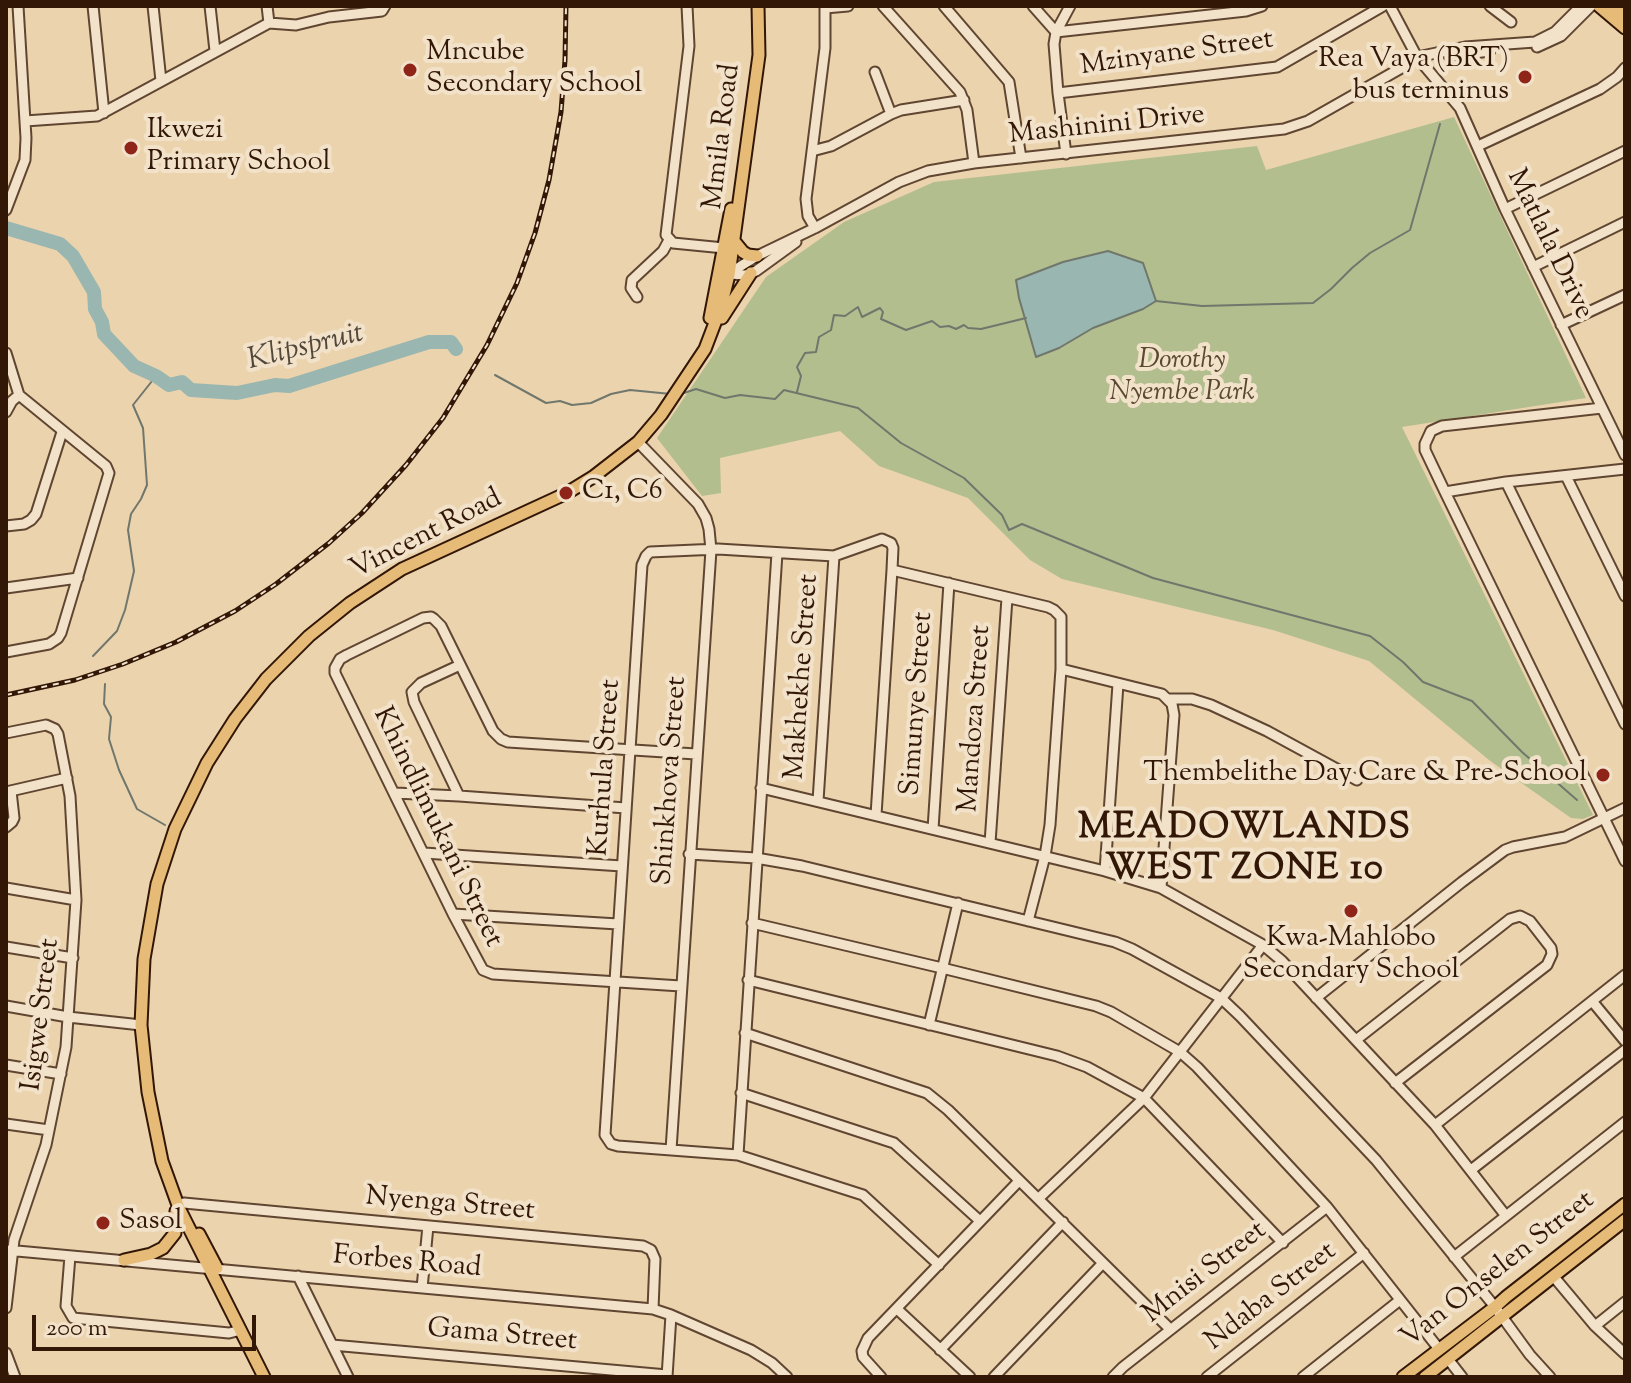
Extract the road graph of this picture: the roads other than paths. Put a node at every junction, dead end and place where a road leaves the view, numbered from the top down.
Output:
1 (18, 6) edge
2 (93, 6) edge
3 (153, 6) edge
4 (210, 6) edge
5 (267, 6) edge
6 (385, 6) edge
7 (687, 6) edge
8 (755, 6) edge
9 (848, 6) edge
10 (883, 6) edge
11 (1033, 6) edge
12 (1070, 6) edge
13 (1383, 6) edge
14 (1390, 6) edge
15 (1490, 6) edge
16 (1581, 6) edge
17 (1591, 6) edge
18 (1599, 6) edge
19 (1614, 6) edge
20 (825, 7) edge
21 (948, 7) edge
22 (1259, 7) edge
23 (328, 11) edge
24 (1625, 15) edge
25 (1511, 22) dead end
26 (269, 23) junction
27 (1625, 28) edge
28 (1056, 32) junction
29 (215, 51) junction
30 (1419, 60) junction
31 (1625, 68) edge
32 (875, 72) dead end
33 (161, 81) junction
34 (1058, 93) junction
35 (964, 100) junction
36 (104, 113) junction
37 (891, 114) junction
38 (25, 121) junction
39 (1478, 146) junction
40 (812, 151) junction
41 (1625, 151) edge
42 (1066, 154) junction
43 (1021, 158) junction
44 (974, 163) junction
45 (1505, 209) junction
46 (6, 210) edge
47 (1625, 222) edge
48 (815, 228) junction
49 (669, 240) junction
50 (729, 244) junction
51 (757, 256) junction
52 (721, 264) junction
53 (1533, 267) junction
54 (751, 273) junction
55 (729, 275) junction
56 (637, 297) dead end
57 (1624, 298) edge
58 (1561, 325) junction
59 (711, 326) junction
60 (6, 353) edge
61 (19, 395) junction
62 (1602, 408) junction
63 (6, 412) edge
64 (62, 432) junction
65 (638, 442) junction
66 (1625, 455) edge
67 (1625, 469) edge
68 (1566, 476) junction
69 (1506, 482) junction
70 (1445, 492) junction
71 (6, 526) edge
72 (711, 550) junction
73 (777, 553) junction
74 (834, 556) junction
75 (892, 570) junction
76 (78, 578) junction
77 (949, 583) junction
78 (6, 588) edge
79 (1625, 596) edge
80 (1007, 598) junction
81 (6, 652) edge
82 (460, 665) junction
83 (1061, 669) junction
84 (1118, 684) junction
85 (1169, 699) junction
86 (1625, 724) edge
87 (6, 733) edge
88 (630, 750) junction
89 (696, 754) junction
90 (67, 778) junction
91 (1357, 780) dead end
92 (761, 788) junction
93 (8, 792) edge
94 (395, 793) junction
95 (459, 796) junction
96 (818, 801) junction
97 (626, 808) junction
98 (1625, 808) edge
99 (876, 815) junction
100 (1604, 818) junction
101 (6, 827) edge
102 (933, 829) junction
103 (990, 843) junction
104 (424, 853) junction
105 (689, 854) junction
106 (1045, 856) junction
107 (756, 858) junction
108 (1625, 861) edge
109 (622, 866) junction
110 (1105, 871) junction
111 (6, 888) edge
112 (1161, 888) junction
113 (76, 900) junction
114 (958, 903) junction
115 (453, 914) junction
116 (1028, 921) junction
117 (752, 923) junction
118 (618, 924) junction
119 (1263, 945) junction
120 (6, 947) edge
121 (73, 958) junction
122 (942, 968) junction
123 (1625, 975) edge
124 (748, 980) junction
125 (614, 981) junction
126 (681, 986) junction
127 (1221, 998) junction
128 (1316, 998) junction
129 (1592, 1001) junction
130 (6, 1006) edge
131 (68, 1017) junction
132 (141, 1025) junction
133 (929, 1025) junction
134 (745, 1033) junction
135 (1356, 1040) junction
136 (1625, 1041) edge
137 (1625, 1050) edge
138 (1180, 1052) junction
139 (6, 1065) edge
140 (61, 1074) junction
141 (1395, 1083) junction
142 (741, 1093) junction
143 (1144, 1098) junction
144 (1625, 1122) edge
145 (6, 1124) edge
146 (1435, 1125) junction
147 (49, 1130) junction
148 (671, 1150) junction
149 (738, 1155) junction
150 (1471, 1170) junction
151 (1019, 1181) junction
152 (1038, 1199) junction
153 (180, 1202) junction
154 (1625, 1204) edge
155 (1327, 1207) junction
156 (1506, 1216) junction
157 (1625, 1220) edge
158 (980, 1221) junction
159 (1063, 1222) junction
160 (428, 1226) junction
161 (1283, 1243) junction
162 (9, 1250) edge
163 (1364, 1253) junction
164 (70, 1256) junction
165 (1454, 1257) junction
166 (124, 1260) junction
167 (1103, 1263) junction
168 (939, 1265) junction
169 (214, 1269) junction
170 (298, 1276) junction
171 (1554, 1277) junction
172 (422, 1288) junction
173 (1400, 1300) junction
174 (1625, 1302) edge
175 (1495, 1307) junction
176 (6, 1308) edge
177 (653, 1309) junction
178 (897, 1309) junction
179 (671, 1315) junction
180 (1503, 1318) junction
181 (1595, 1326) junction
182 (1170, 1329) junction
183 (241, 1330) junction
184 (332, 1345) junction
185 (1439, 1349) junction
186 (940, 1350) junction
187 (6, 1353) edge
188 (1625, 1354) edge
189 (1448, 1359) junction
190 (667, 1376) edge
191 (15, 1377) edge
192 (264, 1377) edge
193 (272, 1377) edge
194 (348, 1377) edge
195 (787, 1377) edge
196 (881, 1377) edge
197 (970, 1377) edge
198 (994, 1377) edge
199 (1113, 1377) edge
200 (1207, 1377) edge
201 (1303, 1377) edge
202 (1403, 1377) edge
203 (1425, 1377) edge
204 (1462, 1377) edge
205 (1550, 1377) edge

1 - 38 street
2 - 36 street
3 - 33 street
4 - 29 street
5 - 26 street
6 - 23 street
7 - 49 street
8 - 50 main road, Mmila Road
9 - 20 street
10 - 35 street
11 - 28 street
12 - 28 street
13 - 34 street, Mzinyane Street
14 - 30 street, Matlala Drive
15 - 25 street
16 - 30 street
17 - 30 street
18 - 27 main road
19 - 24 main road
20 - 40 street
21 - 43 street
22 - 28 street
23 - 26 street
26 - 29 street
28 - 34 street
29 - 33 street
30 - 39 street, Matlala Drive
30 - 42 street, Mashinini Drive
31 - 39 street
32 - 37 street
33 - 36 street
34 - 42 street
35 - 37 street
35 - 44 street
36 - 38 street
37 - 40 street
38 - 46 street
39 - 45 street, Matlala Drive
40 - 48 street
41 - 45 street
42 - 43 street, Mashinini Drive
43 - 44 street, Mashinini Drive
44 - 48 street, Mashinini Drive
45 - 53 street, Matlala Drive
47 - 53 street
48 - 51 street, Mashinini Drive
48 - 54 street, Mashinini Drive
49 - 50 street
49 - 56 street
50 - 51 main road
50 - 52 main road, Mmila Road
50 - 55 main road, Mmila Road
51 - 55 street, Mashinini Drive
52 - 55 street
52 - 59 main road, Vincent Road
53 - 58 street, Matlala Drive
54 - 55 street, Mashinini Drive
54 - 59 main road
55 - 59 main road, Vincent Road
57 - 58 street
58 - 62 street, Matlala Drive
59 - 65 main road, Vincent Road
60 - 61 street
61 - 63 street
61 - 64 street
62 - 66 street, Matlala Drive
62 - 70 street
64 - 71 street
64 - 76 street
65 - 72 street, Shinkhova Street
65 - 132 main road, Vincent Road
67 - 68 street
68 - 69 street
68 - 79 street
69 - 70 street
69 - 86 street
70 - 100 street
72 - 73 street, Kurhula Street
72 - 88 street, Kurhula Street
72 - 89 street, Shinkhova Street
73 - 74 street, Kurhula Street
73 - 92 street
74 - 75 street, Kurhula Street
74 - 96 street, Makhekhe Street
75 - 77 street
75 - 99 street, Kurhula Street
76 - 78 street
76 - 81 street
77 - 80 street
77 - 102 street, Simunye Street
80 - 83 street
80 - 103 street, Mandoza Street
82 - 88 street
82 - 94 street, Khindlimukani Street
82 - 95 street
83 - 84 street
83 - 106 street
84 - 85 street
84 - 110 street
85 - 91 street
85 - 112 street
87 - 90 street, Isigwe Street
88 - 89 street
88 - 97 street, Kurhula Street
89 - 105 street, Shinkhova Street
90 - 93 street
90 - 113 street, Isigwe Street
92 - 96 street
92 - 107 street
93 - 101 street
94 - 95 street
94 - 104 street, Khindlimukani Street
95 - 97 street
96 - 99 street
97 - 109 street, Kurhula Street
98 - 100 street
99 - 102 street
100 - 108 street
100 - 128 street
102 - 103 street
103 - 106 street
104 - 109 street
104 - 115 street, Khindlimukani Street
105 - 107 street
105 - 126 street, Shinkhova Street
106 - 110 street
106 - 116 street
107 - 114 street
107 - 117 street
109 - 118 street, Kurhula Street
110 - 112 street
111 - 113 street
112 - 119 street
113 - 121 street, Isigwe Street
114 - 116 street
114 - 122 street
115 - 118 street
115 - 125 street, Khindlimukani Street
116 - 127 street
117 - 122 street
117 - 124 street
118 - 125 street, Kurhula Street
119 - 127 street
119 - 128 street
120 - 121 street
121 - 131 street, Isigwe Street
122 - 133 street
122 - 138 street
123 - 129 street
124 - 133 street
124 - 134 street
125 - 126 street, Khindlimukani Street
125 - 148 street, Kurhula Street
126 - 148 street, Shinkhova Street
127 - 138 street
127 - 165 street
128 - 135 street
129 - 136 street
129 - 146 street
130 - 131 street
131 - 132 street
131 - 140 street, Isigwe Street
132 - 153 main road, Vincent Road
133 - 143 street
134 - 142 street
134 - 151 street
135 - 141 street
135 - 141 street
137 - 150 street
138 - 143 street
138 - 155 street
139 - 140 street
140 - 147 street, Isigwe Street
141 - 146 street
142 - 149 street
142 - 158 street
143 - 152 street
143 - 161 street
144 - 156 street
145 - 147 street
146 - 150 street
147 - 162 street, Isigwe Street
148 - 149 street, Kurhula Street
149 - 168 street, Kurhula Street
150 - 156 street
151 - 152 street
151 - 158 street
152 - 159 street
153 - 160 street, Nyenga Street
153 - 166 main road
153 - 169 main road, Vincent Road
154 - 175 main road, Van Onselen Street
155 - 161 street, Mnisi Street
155 - 163 street
156 - 165 street
157 - 171 main road, Van Onselen Street
158 - 168 street
159 - 167 street
159 - 186 street
160 - 172 street
160 - 177 street, Nyenga Street
161 - 182 street, Mnisi Street
162 - 164 street, Forbes Road
162 - 176 street, Isigwe Street
163 - 173 street
163 - 200 street, Ndaba Street
164 - 166 street, Forbes Road
164 - 183 street
165 - 175 street
166 - 169 street, Forbes Road
167 - 182 street
167 - 198 street
168 - 178 street
169 - 170 street, Forbes Road
169 - 183 main road, Vincent Road
169 - 193 main road, Vincent Road
170 - 172 street, Forbes Road
170 - 184 street
171 - 180 main road, Van Onselen Street
171 - 181 street
172 - 177 street, Forbes Road
173 - 185 street
173 - 201 street
174 - 181 street
175 - 180 street
175 - 185 main road, Van Onselen Street
177 - 179 street, Forbes Road
178 - 186 street
178 - 196 street
179 - 190 street
179 - 195 street, Forbes Road
180 - 189 main road, Van Onselen Street
180 - 205 street
181 - 188 street
182 - 199 street, Mnisi Street
183 - 192 main road, Vincent Road
184 - 190 street, Gama Street
184 - 194 street
185 - 202 main road, Van Onselen Street
186 - 197 street
187 - 191 street
189 - 203 main road, Van Onselen Street
189 - 204 street

